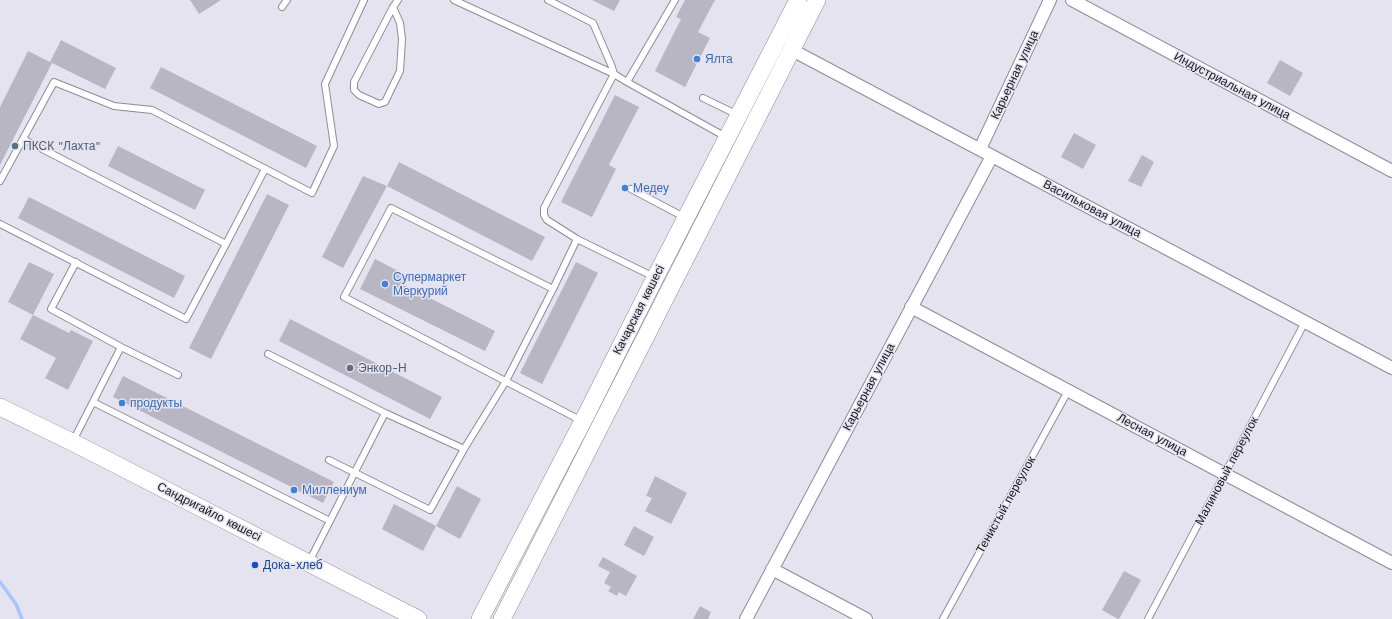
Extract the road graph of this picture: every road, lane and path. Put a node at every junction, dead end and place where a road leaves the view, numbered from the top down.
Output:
1 (287, 0) edge
2 (364, 0) edge
3 (398, 0) edge
4 (454, 0) edge
5 (548, 0) edge
6 (675, 0) edge
7 (798, 0) edge
8 (817, 0) edge
9 (1050, 0) edge
10 (1072, 0) edge
11 (282, 7) dead end
12 (393, 8) junction
13 (792, 50) junction
14 (614, 74) junction
15 (626, 82) junction
16 (703, 98) dead end
17 (738, 115) junction
18 (727, 138) junction
19 (23, 139) junction
20 (980, 149) junction
21 (992, 156) junction
22 (265, 169) junction
23 (1392, 171) edge
24 (0, 181) edge
25 (631, 189) dead end
26 (688, 214) junction
27 (706, 219) junction
28 (0, 224) edge
29 (577, 239) junction
30 (226, 244) junction
31 (76, 262) junction
32 (655, 278) junction
33 (553, 289) junction
34 (912, 307) junction
35 (1305, 322) junction
36 (121, 347) junction
37 (268, 354) dead end
38 (1392, 368) edge
39 (178, 375) dead end
40 (506, 381) junction
41 (1068, 391) junction
42 (93, 402) junction
43 (0, 408) edge
44 (385, 414) junction
45 (583, 421) junction
46 (72, 442) junction
47 (464, 449) junction
48 (330, 460) dead end
49 (355, 473) junction
50 (1226, 474) junction
51 (330, 521) junction
52 (530, 521) junction
53 (547, 530) junction
54 (308, 563) junction
55 (1392, 563) edge
56 (772, 569) junction
57 (418, 619) edge
58 (480, 619) edge
59 (502, 619) edge
60 (746, 619) edge
61 (866, 619) edge
62 (944, 619) edge
63 (1148, 619) edge

1 - 11 lane
2 - 22 lane
3 - 12 lane
4 - 14 lane
5 - 14 lane
6 - 15 lane
7 - 17 main road, Качарская көшесі
8 - 13 main road, Качарская көшесі
9 - 20 street, Карьерная улица
10 - 23 street, Индустриальная улица
12 - 12 lane
13 - 20 street, Васильковая улица
13 - 27 main road, Качарская көшесі
14 - 15 lane
14 - 29 lane
15 - 18 lane
16 - 17 lane
17 - 18 main road, Качарская көшесі
18 - 26 main road, Качарская көшесі
19 - 22 lane
19 - 24 lane
19 - 30 lane
20 - 21 street, Васильковая улица
21 - 34 street, Карьерная улица
21 - 35 street, Васильковая улица
22 - 30 lane
25 - 26 lane
26 - 27 street
26 - 32 main road, Качарская көшесі
27 - 53 main road, Качарская көшесі
28 - 31 lane
29 - 32 lane
29 - 33 lane
30 - 31 lane
31 - 36 lane
32 - 45 main road, Качарская көшесі
33 - 40 lane
33 - 40 lane
34 - 41 street, Лесная улица
34 - 56 street, Карьерная улица
35 - 38 street, Васильковая улица
35 - 50 lane, Малиновый переулок
36 - 39 lane
36 - 42 lane
37 - 44 lane
40 - 45 lane
40 - 47 lane
41 - 50 street, Лесная улица
41 - 62 lane, Тенистый переулок
42 - 46 lane
42 - 51 lane
43 - 46 main road, Сандригайло көшесі
44 - 47 lane
44 - 49 lane
45 - 52 main road, Качарская көшесі
46 - 54 main road, Сандригайло көшесі
47 - 49 lane
48 - 49 lane
49 - 51 lane
50 - 55 street, Лесная улица
50 - 63 lane, Малиновый переулок
51 - 54 lane
52 - 53 street
52 - 58 main road, Качарская көшесі
53 - 59 main road, Качарская көшесі
54 - 57 main road, Сандригайло көшесі
56 - 60 street, Карьерная улица
56 - 61 street

